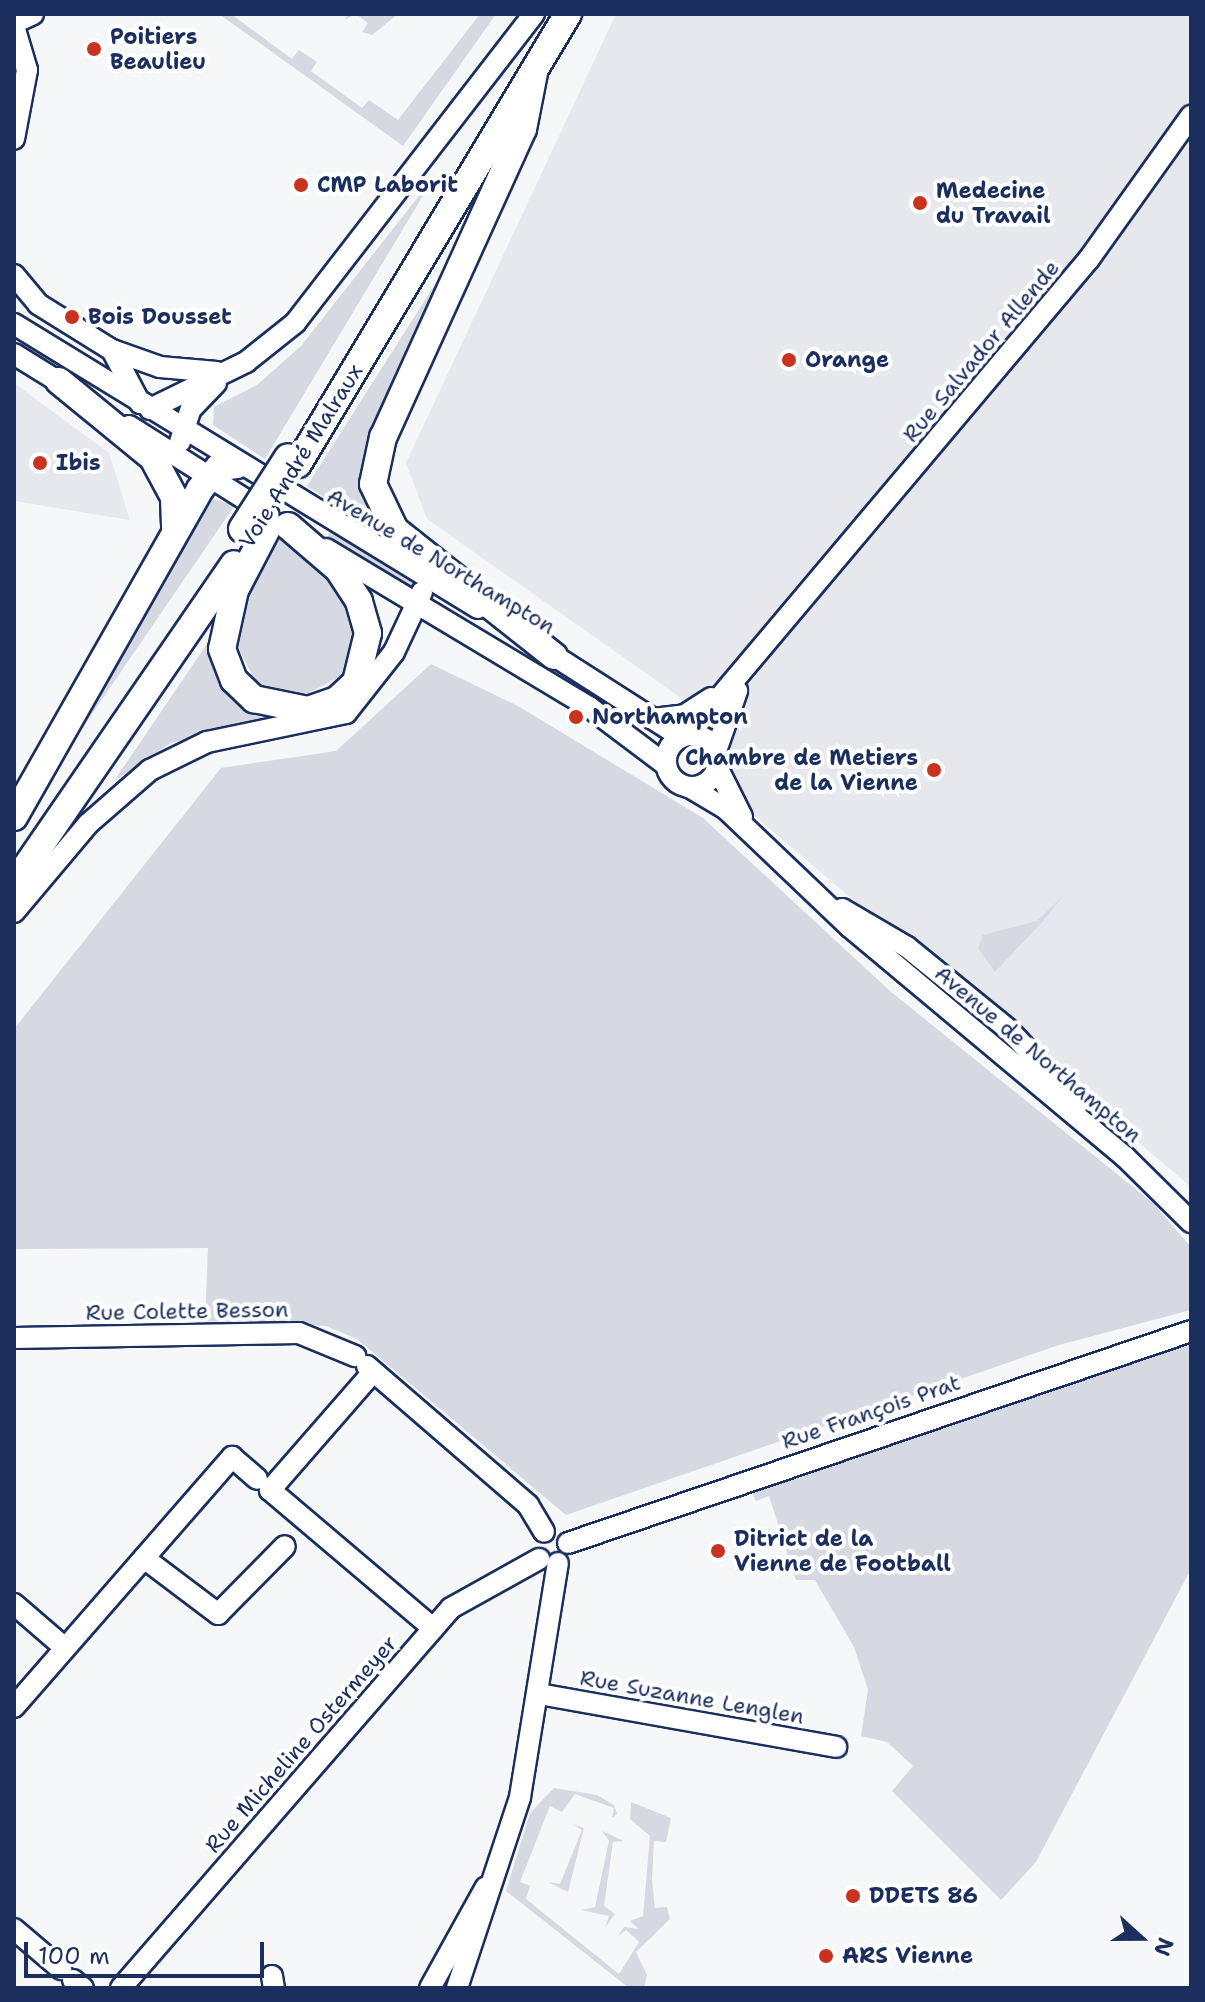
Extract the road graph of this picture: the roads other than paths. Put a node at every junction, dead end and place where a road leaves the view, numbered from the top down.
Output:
1 (33, 14) edge
2 (534, 14) edge
3 (553, 14) edge
4 (568, 14) edge
5 (14, 25) edge
6 (534, 73) junction
7 (1191, 116) edge
8 (14, 139) edge
9 (14, 275) edge
10 (14, 324) edge
11 (112, 350) junction
12 (14, 354) edge
13 (230, 371) junction
14 (59, 381) junction
15 (145, 406) junction
16 (181, 429) junction
17 (180, 458) junction
18 (293, 460) junction
19 (237, 465) junction
20 (209, 477) junction
21 (262, 529) junction
22 (173, 538) junction
23 (419, 572) junction
24 (421, 605) junction
25 (796, 607) junction
26 (554, 656) junction
27 (653, 719) junction
28 (684, 736) junction
29 (717, 759) junction
30 (666, 765) junction
31 (689, 787) junction
32 (14, 817) edge
33 (753, 834) junction
34 (14, 865) edge
35 (14, 884) edge
36 (804, 886) junction
37 (14, 912) edge
38 (977, 1018) junction
39 (1191, 1201) edge
40 (1191, 1222) edge
41 (1191, 1331) edge
42 (14, 1338) edge
43 (365, 1364) junction
44 (264, 1484) junction
45 (544, 1532) junction
46 (295, 1535) junction
47 (568, 1543) junction
48 (144, 1558) junction
49 (549, 1561) junction
50 (14, 1604) edge
51 (433, 1628) junction
52 (65, 1648) junction
53 (539, 1694) junction
54 (14, 1707) edge
55 (836, 1747) dead end
56 (502, 1859) junction
57 (14, 1929) edge
58 (72, 1979) edge
59 (121, 1988) edge
60 (430, 1988) edge
61 (457, 1988) edge

1 - 5 street
2 - 13 street
3 - 18 main road, Voie André Malraux
4 - 6 main road, Voie André Malraux
5 - 8 street
6 - 18 main road, Voie André Malraux
6 - 26 main road
7 - 25 street, Rue Salvador Allende
9 - 11 street
10 - 15 street, Avenue de Northampton
11 - 13 street
11 - 15 street
12 - 14 street
13 - 15 street
13 - 16 street
14 - 17 street
14 - 22 main road
15 - 16 street, Avenue de Northampton
16 - 17 street
16 - 19 street, Avenue de Northampton
17 - 20 street
18 - 21 main road, Voie André Malraux, bridge
19 - 20 main road
19 - 23 street, Avenue de Northampton
20 - 21 street
20 - 22 main road
21 - 21 main road
21 - 24 street
21 - 34 main road, Voie André Malraux
21 - 35 main road, Voie André Malraux
22 - 32 main road
23 - 24 street
23 - 26 street, Avenue de Northampton
24 - 30 street
24 - 37 street
25 - 27 street, Rue Salvador Allende
25 - 28 street, Rue Salvador Allende
25 - 29 street, Rue Salvador Allende
26 - 27 street, Avenue de Northampton
27 - 28 street, Avenue de Northampton
28 - 29 street
28 - 30 street
29 - 31 street
29 - 33 street, Avenue de Northampton
30 - 31 street
31 - 33 street, Avenue de Northampton
33 - 36 street, Avenue de Northampton
36 - 38 street, Avenue de Northampton
36 - 38 street, Avenue de Northampton
38 - 39 street, Avenue de Northampton
38 - 40 street, Avenue de Northampton
41 - 47 street, Rue François Prat
42 - 43 street, Rue Colette Besson
43 - 44 street
43 - 45 street, Rue Colette Besson
44 - 46 street
44 - 48 street
45 - 47 street
45 - 49 street
46 - 48 street
46 - 51 street
47 - 49 street
48 - 52 street
49 - 51 street, Rue Micheline Ostermeyer
49 - 53 street
50 - 52 street
51 - 59 street, Rue Micheline Ostermeyer
52 - 54 street
53 - 55 street, Rue Suzanne Lenglen
53 - 56 street
56 - 60 street
56 - 61 street
57 - 58 street

